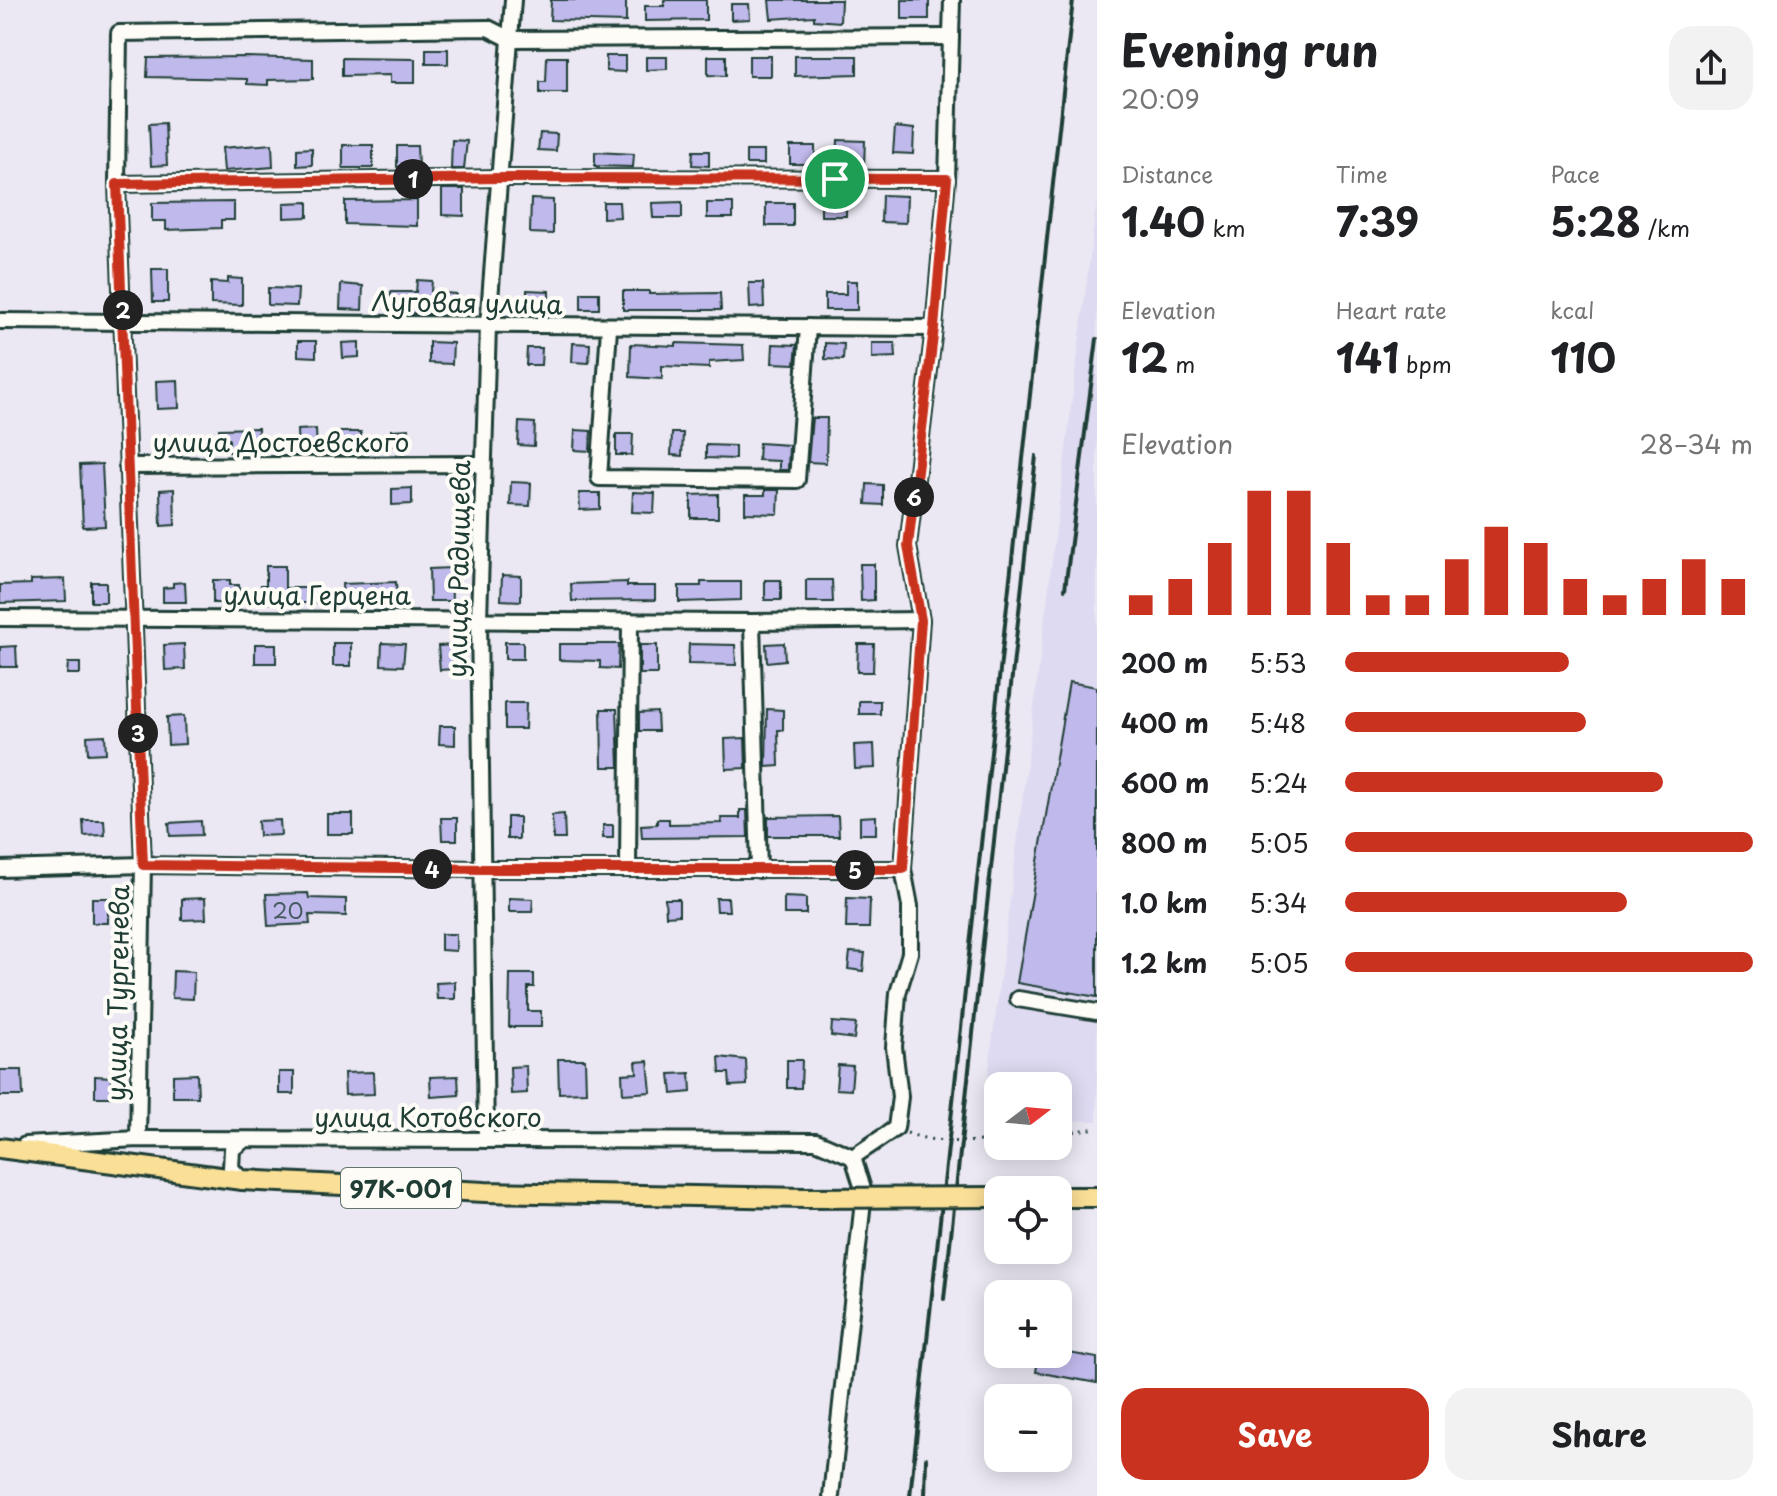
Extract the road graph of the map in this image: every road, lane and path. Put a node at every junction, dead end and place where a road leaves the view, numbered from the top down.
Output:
1 (513, 0) edge
2 (952, 0) edge
3 (951, 37) junction
4 (510, 39) junction
5 (501, 178) junction
6 (947, 179) junction
7 (117, 184) junction
8 (0, 321) edge
9 (124, 322) junction
10 (488, 326) junction
11 (808, 327) junction
12 (609, 328) junction
13 (934, 328) junction
14 (483, 464) junction
15 (127, 466) junction
16 (0, 618) edge
17 (134, 618) junction
18 (479, 619) junction
19 (921, 620) junction
20 (630, 621) junction
21 (752, 622) junction
22 (143, 865) junction
23 (628, 868) junction
24 (0, 869) edge
25 (483, 869) junction
26 (903, 869) junction
27 (759, 870) junction
28 (1018, 999) dead end
29 (1097, 1012) edge
30 (896, 1128) junction
31 (1097, 1128) edge
32 (1072, 1132) edge
33 (138, 1139) junction
34 (486, 1140) junction
35 (243, 1141) junction
36 (984, 1141) edge
37 (0, 1147) edge
38 (853, 1157) junction
39 (242, 1180) junction
40 (984, 1197) edge
41 (1072, 1197) edge
42 (1097, 1197) edge
43 (831, 1496) edge

1 - 4 street, улица Радищева
2 - 3 street
3 - 4 street
3 - 6 street
4 - 5 street, улица Радищева
4 - 7 street, улица Тургенева
5 - 6 street
5 - 7 street
5 - 10 street, улица Радищева
6 - 13 street
7 - 9 street, улица Тургенева
8 - 9 street, Луговая улица
9 - 10 street, Луговая улица
9 - 15 street, улица Тургенева
10 - 12 street, Луговая улица
10 - 14 street, улица Радищева
11 - 12 street, Луговая улица
11 - 12 street
11 - 13 street, Луговая улица
13 - 19 street
14 - 15 street, улица Достоевского
14 - 18 street, улица Радищева
15 - 17 street, улица Тургенева
16 - 17 street, улица Герцена
17 - 18 street, улица Герцена
17 - 22 street, улица Тургенева
18 - 20 street, улица Герцена
18 - 25 street, улица Радищева
19 - 21 street, улица Герцена
19 - 26 street
20 - 21 street, улица Герцена
20 - 23 street
21 - 27 street
22 - 24 street
22 - 25 street
22 - 33 street, улица Тургенева
23 - 25 street
23 - 27 street
25 - 34 street, улица Радищева
26 - 27 street
26 - 30 street
28 - 29 street
30 - 36 path
30 - 38 street
31 - 32 path
33 - 35 street, улица Котовского
33 - 37 street, улица Котовского
34 - 35 street, улица Котовского
34 - 38 street, улица Котовского
35 - 39 street
37 - 39 main road, 97К-001
38 - 43 street
39 - 40 main road, 97К-001, bridge
41 - 42 main road

